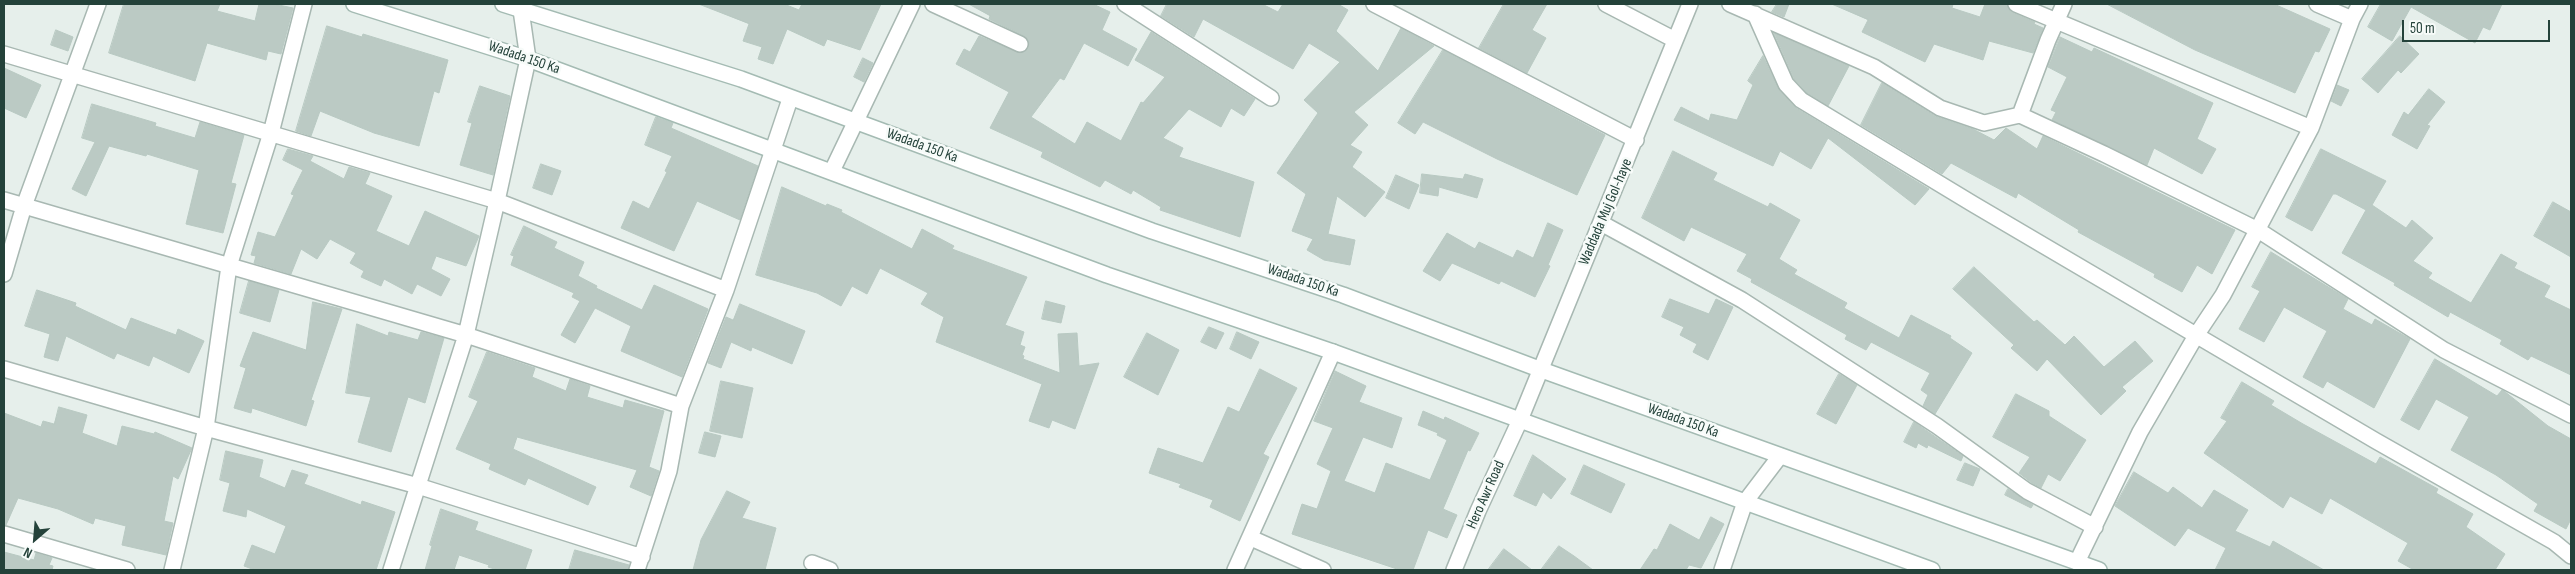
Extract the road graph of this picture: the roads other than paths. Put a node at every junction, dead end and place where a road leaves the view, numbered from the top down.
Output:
1 (98, 4) edge
2 (304, 4) edge
3 (354, 4) edge
4 (503, 4) edge
5 (912, 4) edge
6 (933, 4) edge
7 (1125, 4) edge
8 (1374, 4) edge
9 (1606, 4) edge
10 (1690, 4) edge
11 (1730, 4) edge
12 (2016, 4) edge
13 (2064, 4) edge
14 (2317, 4) edge
15 (2360, 4) edge
16 (522, 7) edge
17 (1755, 14) junction
18 (2352, 19) junction
19 (2056, 20) junction
20 (1675, 40) junction
21 (1020, 44) dead end
22 (4, 54) edge
23 (528, 59) junction
24 (73, 76) junction
25 (1271, 98) dead end
26 (790, 99) junction
27 (2020, 115) junction
28 (855, 121) junction
29 (2310, 128) junction
30 (271, 133) junction
31 (1636, 140) junction
32 (772, 149) junction
33 (832, 171) junction
34 (4, 200) edge
35 (497, 202) junction
36 (24, 206) junction
37 (1601, 223) junction
38 (2258, 230) junction
39 (230, 266) junction
40 (4, 274) edge
41 (726, 290) junction
42 (2197, 334) junction
43 (466, 335) junction
44 (1333, 352) junction
45 (4, 369) edge
46 (1539, 369) junction
47 (681, 406) junction
48 (2571, 415) edge
49 (1520, 420) junction
50 (206, 428) junction
51 (1780, 456) junction
52 (418, 486) junction
53 (1745, 502) junction
54 (2095, 527) junction
55 (4, 534) edge
56 (1251, 538) junction
57 (2571, 556) edge
58 (2077, 562) junction
59 (812, 563) dead end
60 (640, 564) edge
61 (127, 570) edge
62 (172, 570) edge
63 (391, 570) edge
64 (830, 570) edge
65 (1235, 570) edge
66 (1323, 570) edge
67 (1454, 570) edge
68 (1722, 570) edge
69 (1932, 570) edge
70 (2100, 570) edge

1 - 24 street
2 - 30 street
3 - 23 street, Wadada 150 Ka
4 - 16 street, Wadada 150 Ka
5 - 28 street
6 - 21 street
7 - 25 street
8 - 31 street
9 - 20 street
10 - 20 street, Waddada Muj Gol-haye
11 - 17 street
12 - 19 street
13 - 19 street
14 - 18 street
15 - 18 street
16 - 23 street
16 - 26 street, Wadada 150 Ka
17 - 27 street
17 - 42 street
18 - 29 street
19 - 27 street
19 - 29 street
20 - 31 street, Waddada Muj Gol-haye
22 - 24 street
23 - 32 street, Wadada 150 Ka
23 - 35 street
24 - 30 street
24 - 36 street
26 - 28 street, Wadada 150 Ka
26 - 32 street
27 - 38 street
28 - 33 street
28 - 46 street, Wadada 150 Ka
29 - 38 street
30 - 35 street
30 - 39 street
31 - 37 street, Waddada Muj Gol-haye
32 - 33 street, Wadada 150 Ka
32 - 41 street
33 - 44 street, Wadada 150 Ka
34 - 36 street
35 - 41 street
35 - 43 street
36 - 39 street
36 - 40 street
37 - 46 street, Waddada Muj Gol-haye
37 - 54 street
38 - 42 street
38 - 48 street
39 - 43 street
39 - 50 street
41 - 47 street
42 - 54 street
42 - 57 street
43 - 47 street
43 - 52 street
44 - 49 street, Wadada 150 Ka
44 - 56 street
45 - 50 street
46 - 49 street, Waddada Muj Gol-haye
46 - 51 street, Wadada 150 Ka
47 - 60 street
49 - 53 street, Wadada 150 Ka
49 - 67 street, Hero Awr Road
50 - 52 street
50 - 62 street
51 - 53 street
51 - 58 street, Wadada 150 Ka
52 - 60 street
52 - 63 street
53 - 68 street
53 - 69 street, Wadada 150 Ka
54 - 58 street
55 - 61 street
56 - 65 street
56 - 66 street
58 - 70 street, Wadada 150 Ka
59 - 64 street

